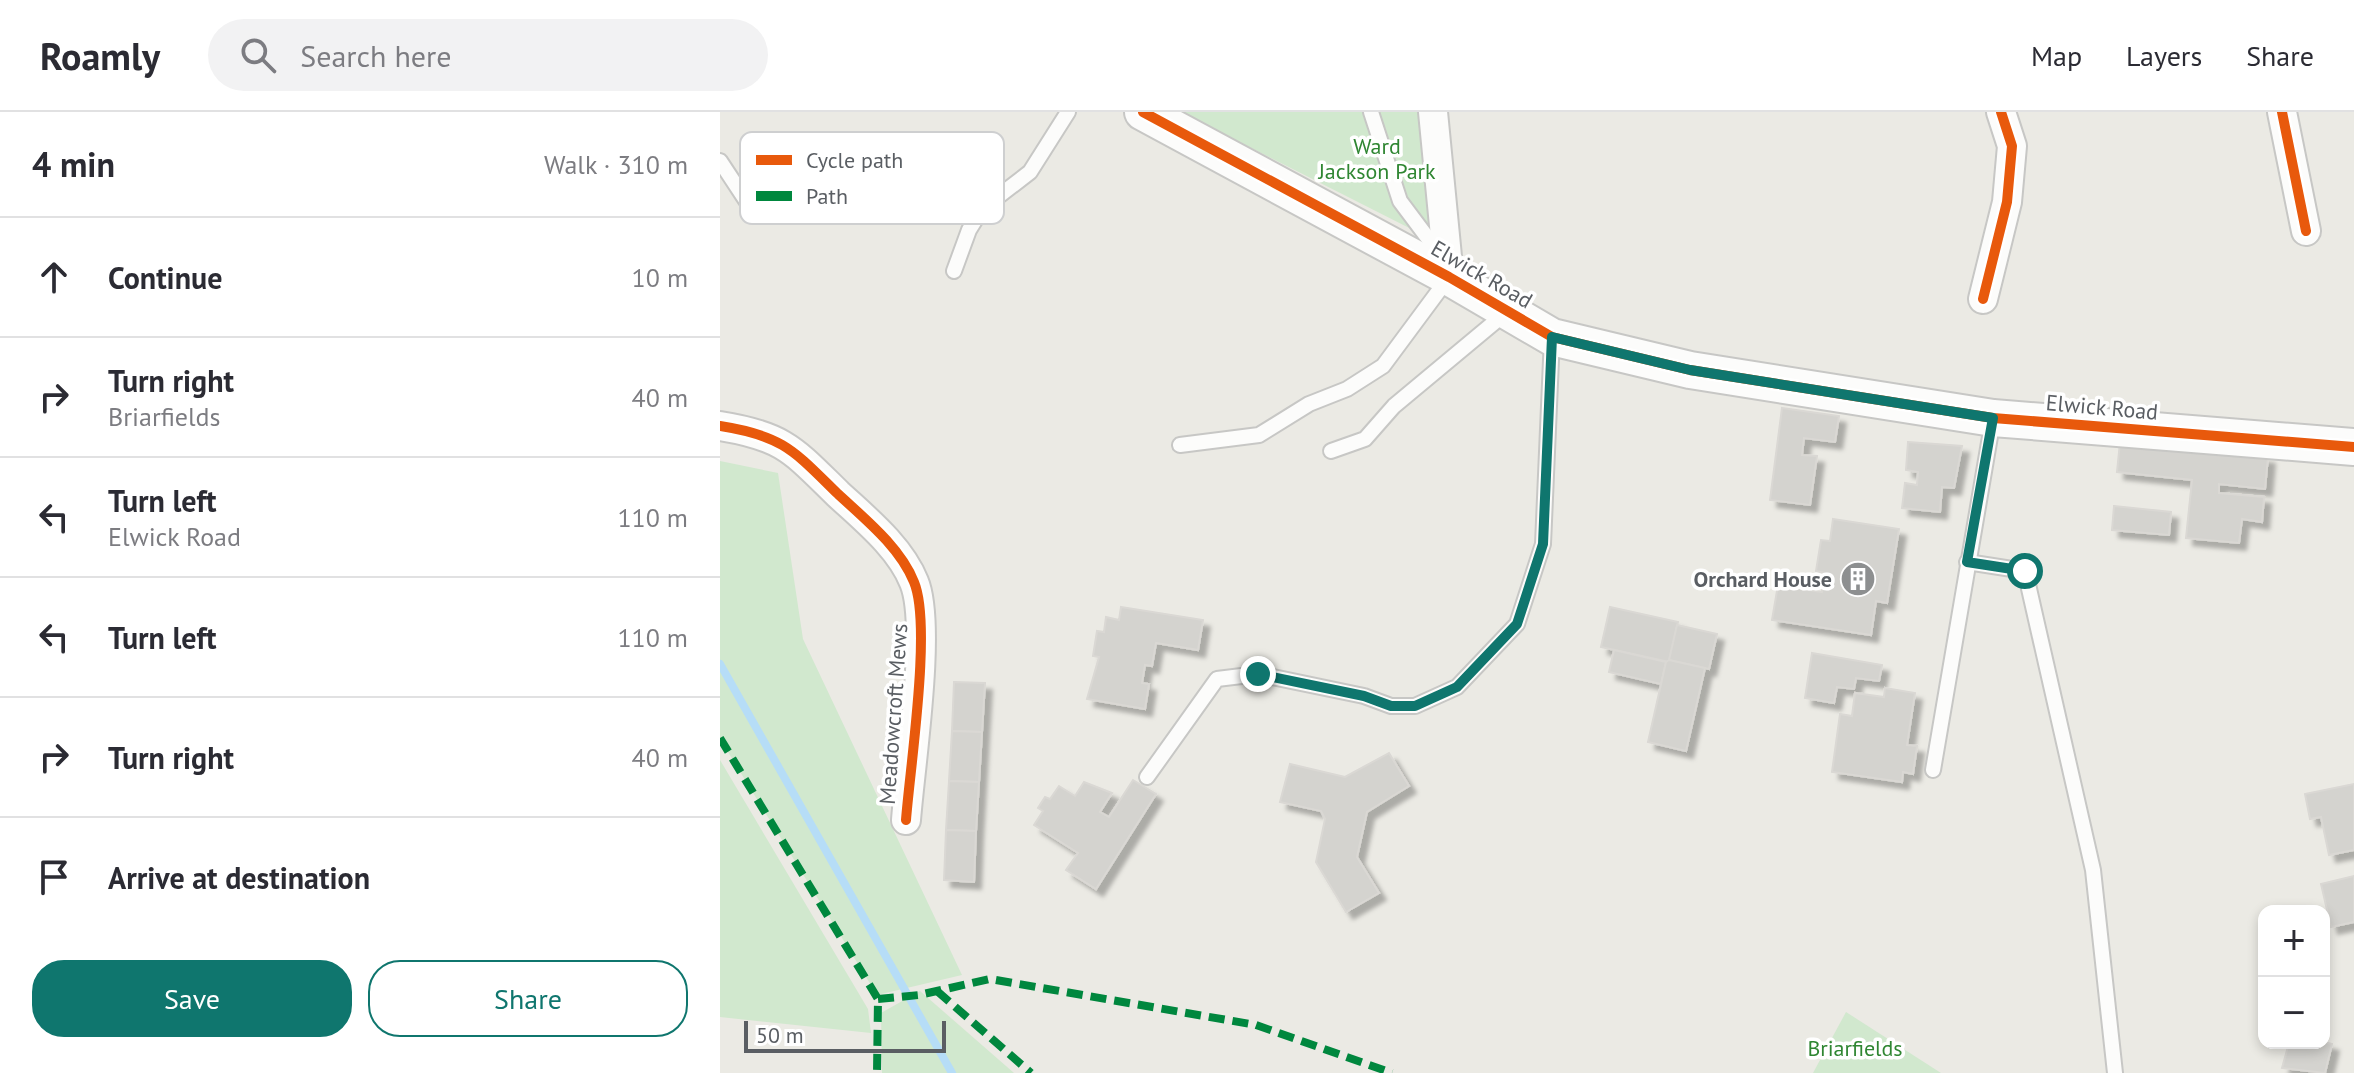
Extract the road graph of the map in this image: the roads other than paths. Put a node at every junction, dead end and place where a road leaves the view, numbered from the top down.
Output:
1 (1068, 112) edge
2 (1143, 112) edge
3 (1371, 112) edge
4 (1433, 112) edge
5 (2001, 112) edge
6 (2282, 112) edge
7 (720, 161) edge
8 (740, 191) edge
9 (1004, 192) edge
10 (973, 224) edge
11 (2306, 231) dead end
12 (954, 271) dead end
13 (1449, 271) junction
14 (1983, 299) dead end
15 (1508, 311) junction
16 (1552, 337) junction
17 (1993, 418) junction
18 (720, 426) edge
19 (1180, 445) dead end
20 (2354, 447) edge
21 (1331, 451) dead end
22 (1967, 562) junction
23 (1933, 770) dead end
24 (1147, 777) dead end
25 (906, 820) dead end
26 (2115, 1073) edge

1 - 9 lane
2 - 13 street, Elwick Road
3 - 13 lane
4 - 13 street
5 - 14 street
6 - 11 street
7 - 8 lane
10 - 12 lane
13 - 15 street, Elwick Road
13 - 19 lane
15 - 16 street, Elwick Road
15 - 21 lane
16 - 17 street, Elwick Road
16 - 24 lane
17 - 20 street, Elwick Road
17 - 22 lane
18 - 25 street, Meadowcroft Mews
22 - 23 lane
22 - 26 lane

